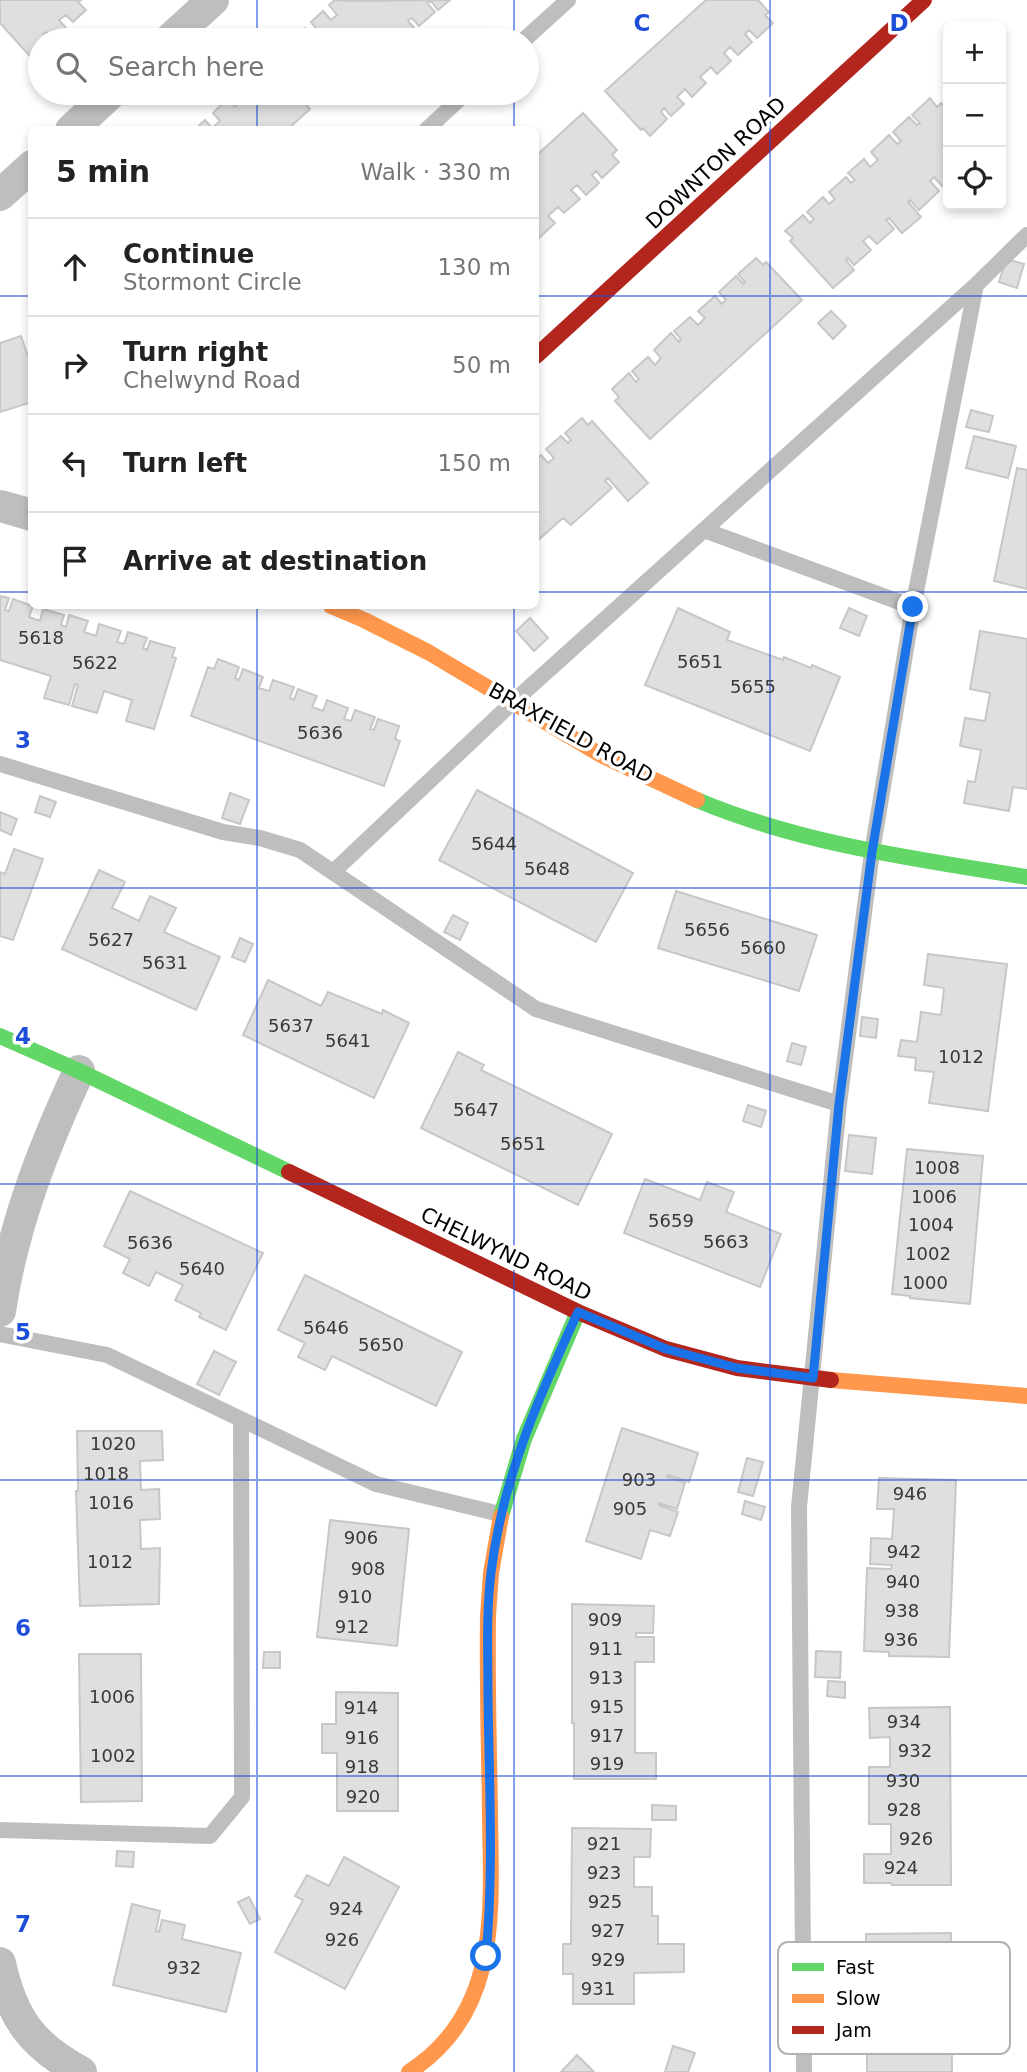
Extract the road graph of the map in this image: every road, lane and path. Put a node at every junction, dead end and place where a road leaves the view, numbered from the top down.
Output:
1 (213, 0) edge
2 (568, 0) edge
3 (924, 0) edge
4 (182, 28) edge
5 (537, 28) edge
6 (100, 105) edge
7 (454, 105) edge
8 (80, 126) edge
9 (430, 126) edge
10 (28, 170) edge
11 (0, 195) edge
12 (1027, 234) edge
13 (976, 285) junction
14 (539, 353) edge
15 (0, 506) edge
16 (28, 514) edge
17 (704, 530) junction
18 (913, 607) junction
19 (339, 609) edge
20 (513, 702) junction
21 (0, 764) edge
22 (872, 852) junction
23 (333, 872) junction
24 (1027, 877) edge
25 (0, 1036) edge
26 (79, 1071) junction
27 (839, 1104) junction
28 (2, 1278) edge
29 (0, 1311) edge
30 (578, 1312) junction
31 (0, 1334) edge
32 (813, 1378) junction
33 (1027, 1396) edge
34 (241, 1420) junction
35 (500, 1514) junction
36 (0, 1830) edge
37 (803, 1942) edge
38 (0, 1962) edge
39 (804, 2054) edge
40 (81, 2072) edge
41 (409, 2072) edge
42 (804, 2072) edge

1 - 4 street
2 - 5 lane
3 - 14 street, DOWNTON ROAD
6 - 8 street
7 - 9 lane
10 - 11 street
12 - 13 lane
13 - 17 lane
13 - 18 lane
15 - 16 street
17 - 18 lane
17 - 20 lane
18 - 22 lane
19 - 20 street, BRAXFIELD ROAD
20 - 22 street, BRAXFIELD ROAD
20 - 23 lane
21 - 23 lane
22 - 24 street, BRAXFIELD ROAD
22 - 27 lane
23 - 27 lane
25 - 26 street, CHELWYND ROAD
26 - 28 street
26 - 30 street, CHELWYND ROAD
27 - 32 lane
28 - 29 street
30 - 32 street, CHELWYND ROAD
30 - 35 street
31 - 34 lane
32 - 33 street, CHELWYND ROAD
32 - 37 lane
34 - 35 lane
34 - 36 lane
35 - 41 street
38 - 40 street
39 - 42 lane

